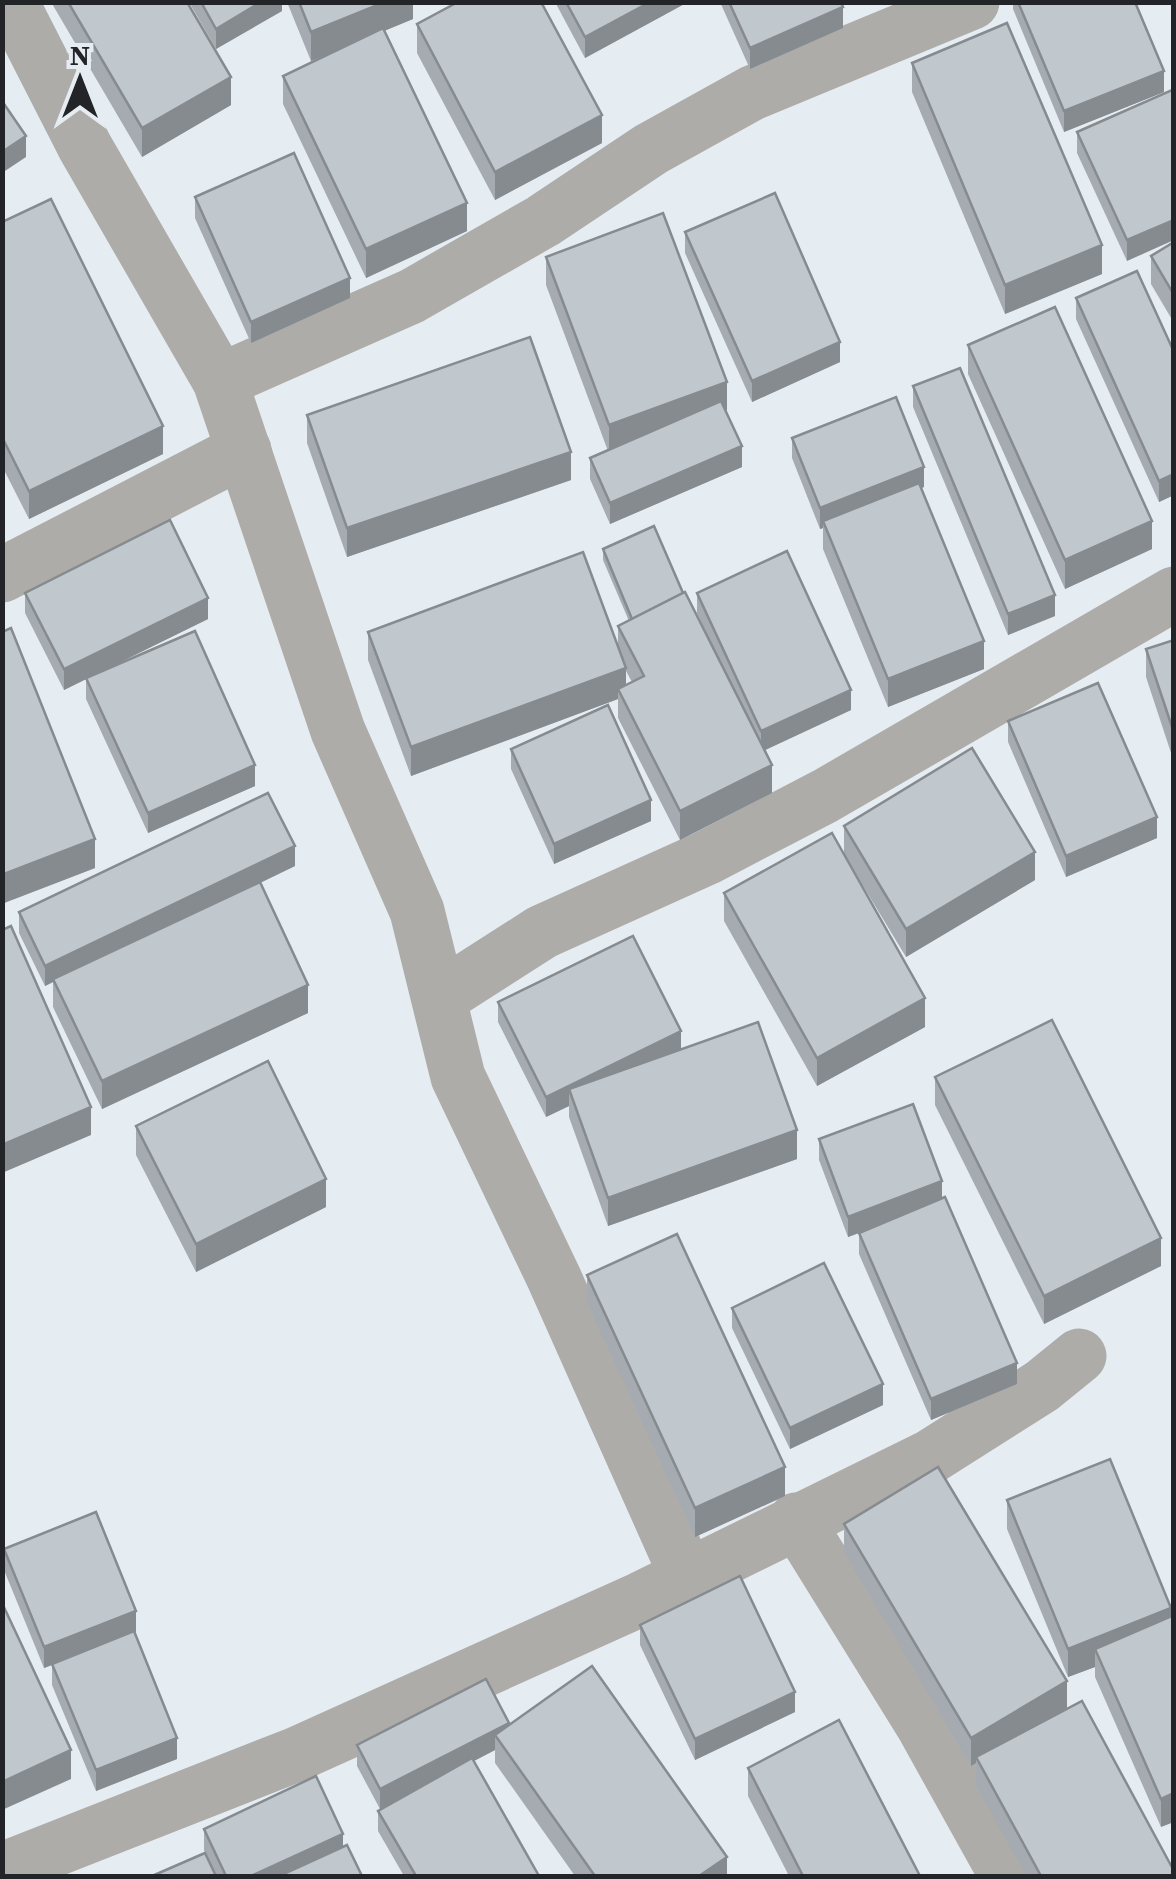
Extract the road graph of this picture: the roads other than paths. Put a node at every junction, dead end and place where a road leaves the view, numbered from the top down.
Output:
1 (11, 2) edge
2 (972, 2) edge
3 (220, 381) junction
4 (244, 450) junction
5 (2, 574) edge
6 (1174, 594) edge
7 (439, 998) junction
8 (1080, 1356) dead end
9 (796, 1520) junction
10 (686, 1574) junction
11 (2, 1870) edge
12 (1007, 1876) edge

1 - 3 street
2 - 3 street
3 - 4 street
4 - 5 street
4 - 7 street
6 - 7 street
7 - 10 street
8 - 9 street
9 - 10 street
9 - 12 street
10 - 11 street

